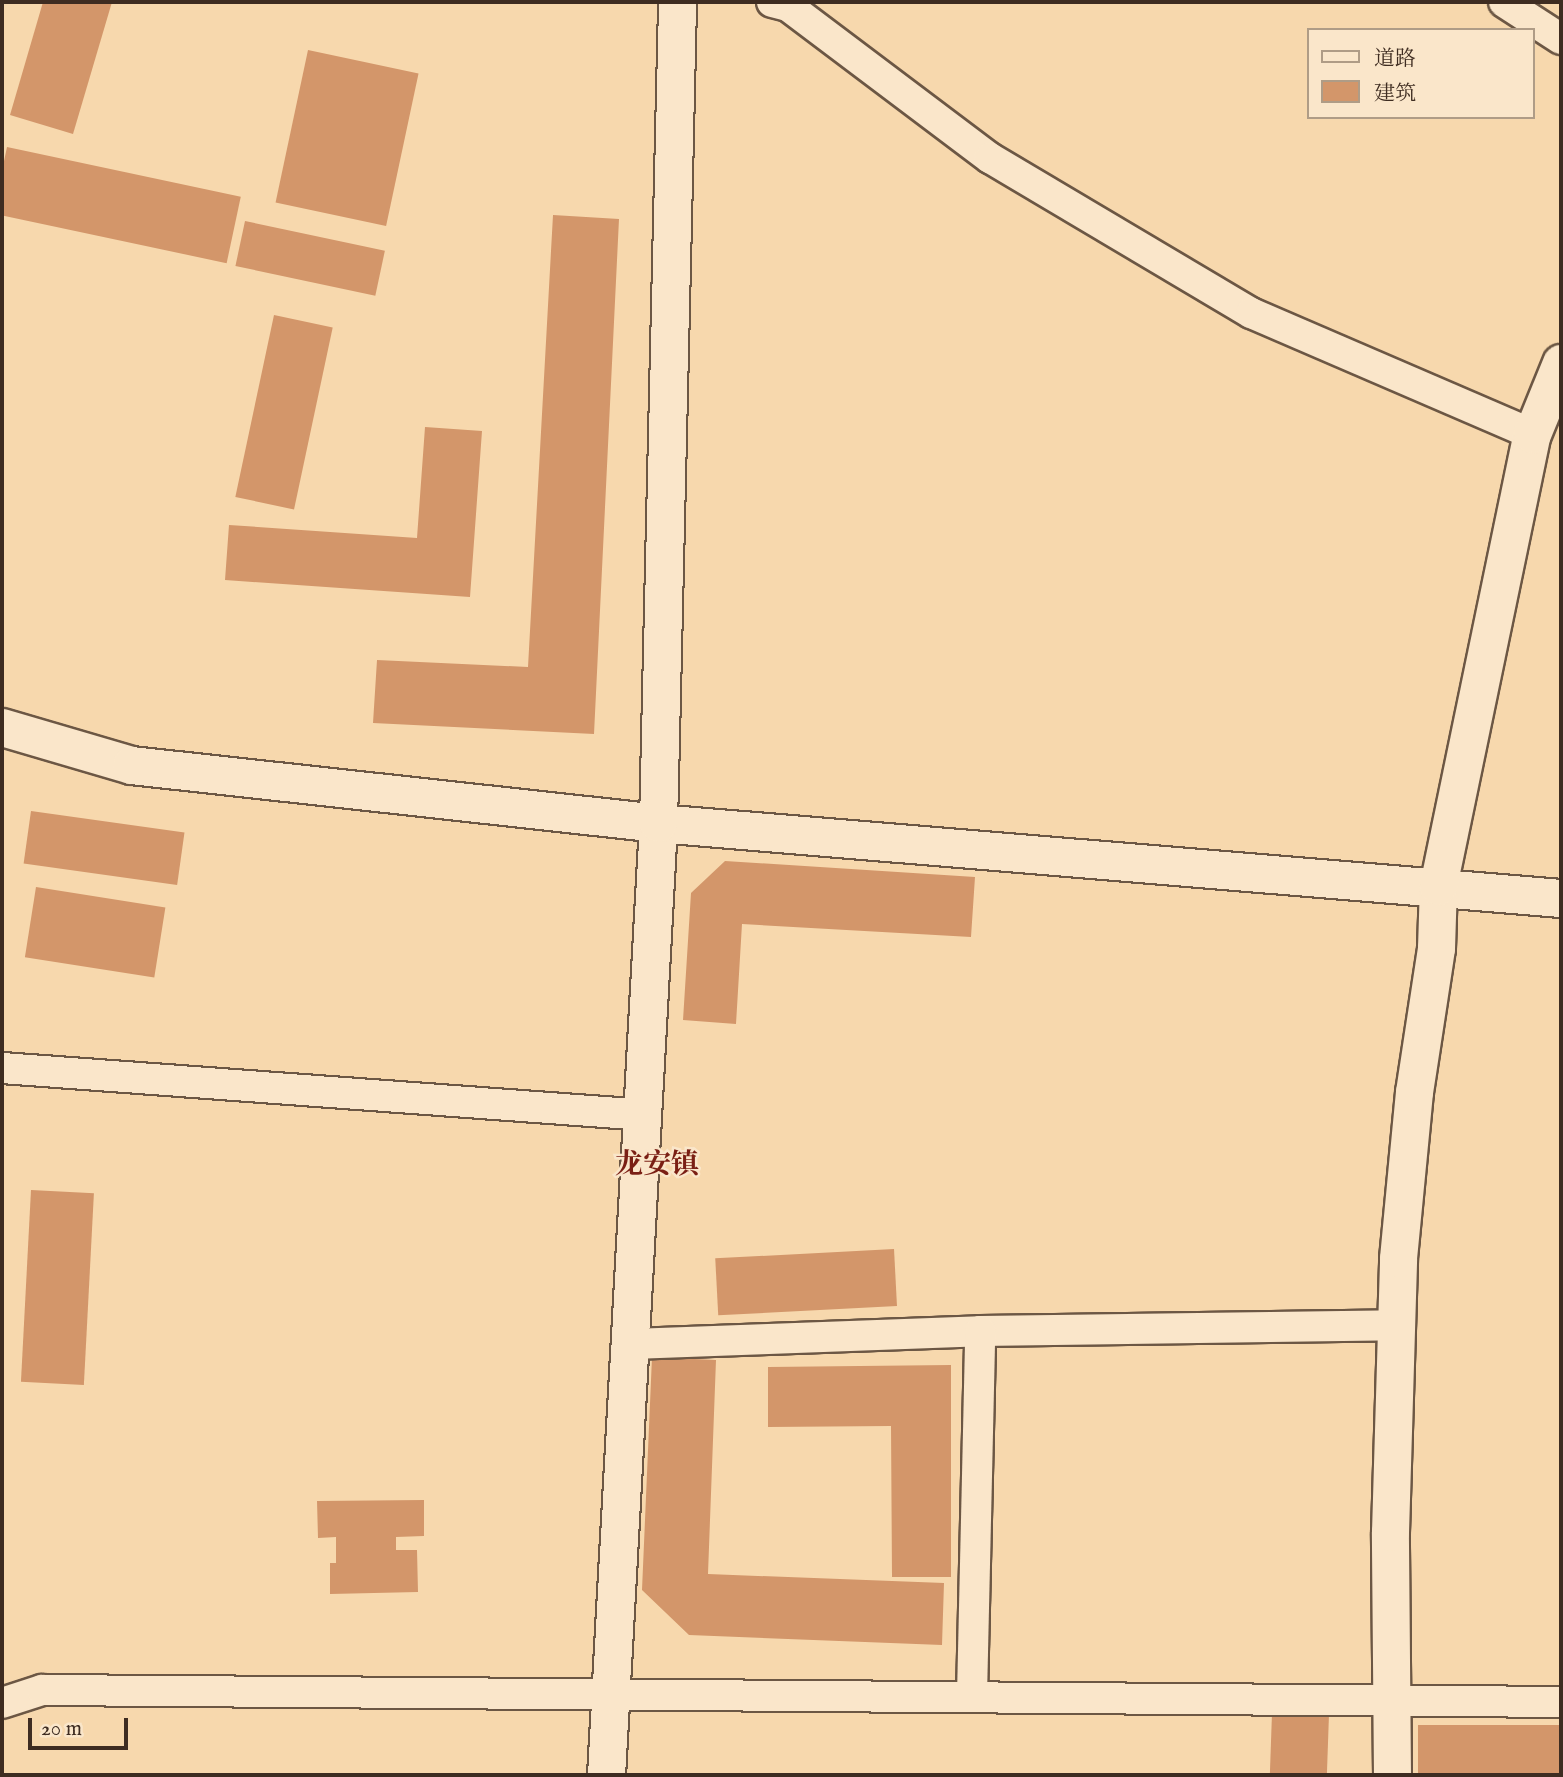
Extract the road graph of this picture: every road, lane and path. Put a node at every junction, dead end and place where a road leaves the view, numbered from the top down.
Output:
1 (677, 2) edge
2 (772, 2) edge
3 (1504, 2) edge
4 (1561, 39) edge
5 (1561, 363) edge
6 (1532, 435) junction
7 (2, 727) edge
8 (657, 823) junction
9 (1438, 886) junction
10 (1561, 898) edge
11 (2, 1068) edge
12 (645, 1115) junction
13 (1397, 1325) junction
14 (980, 1331) junction
15 (632, 1344) junction
16 (611, 1692) junction
17 (971, 1696) junction
18 (1391, 1701) junction
19 (1561, 1702) edge
20 (2, 1703) edge
21 (606, 1775) edge
22 (1392, 1775) edge

1 - 8 street
2 - 6 street
3 - 4 street
5 - 6 street
6 - 9 street
7 - 8 street
8 - 9 street
8 - 12 street
9 - 10 street
9 - 13 street
11 - 12 street
12 - 15 street
13 - 14 street
13 - 18 street
14 - 15 street
14 - 17 street
15 - 16 street
16 - 17 street
16 - 20 street
16 - 21 street
17 - 18 street
18 - 19 street
18 - 22 street

